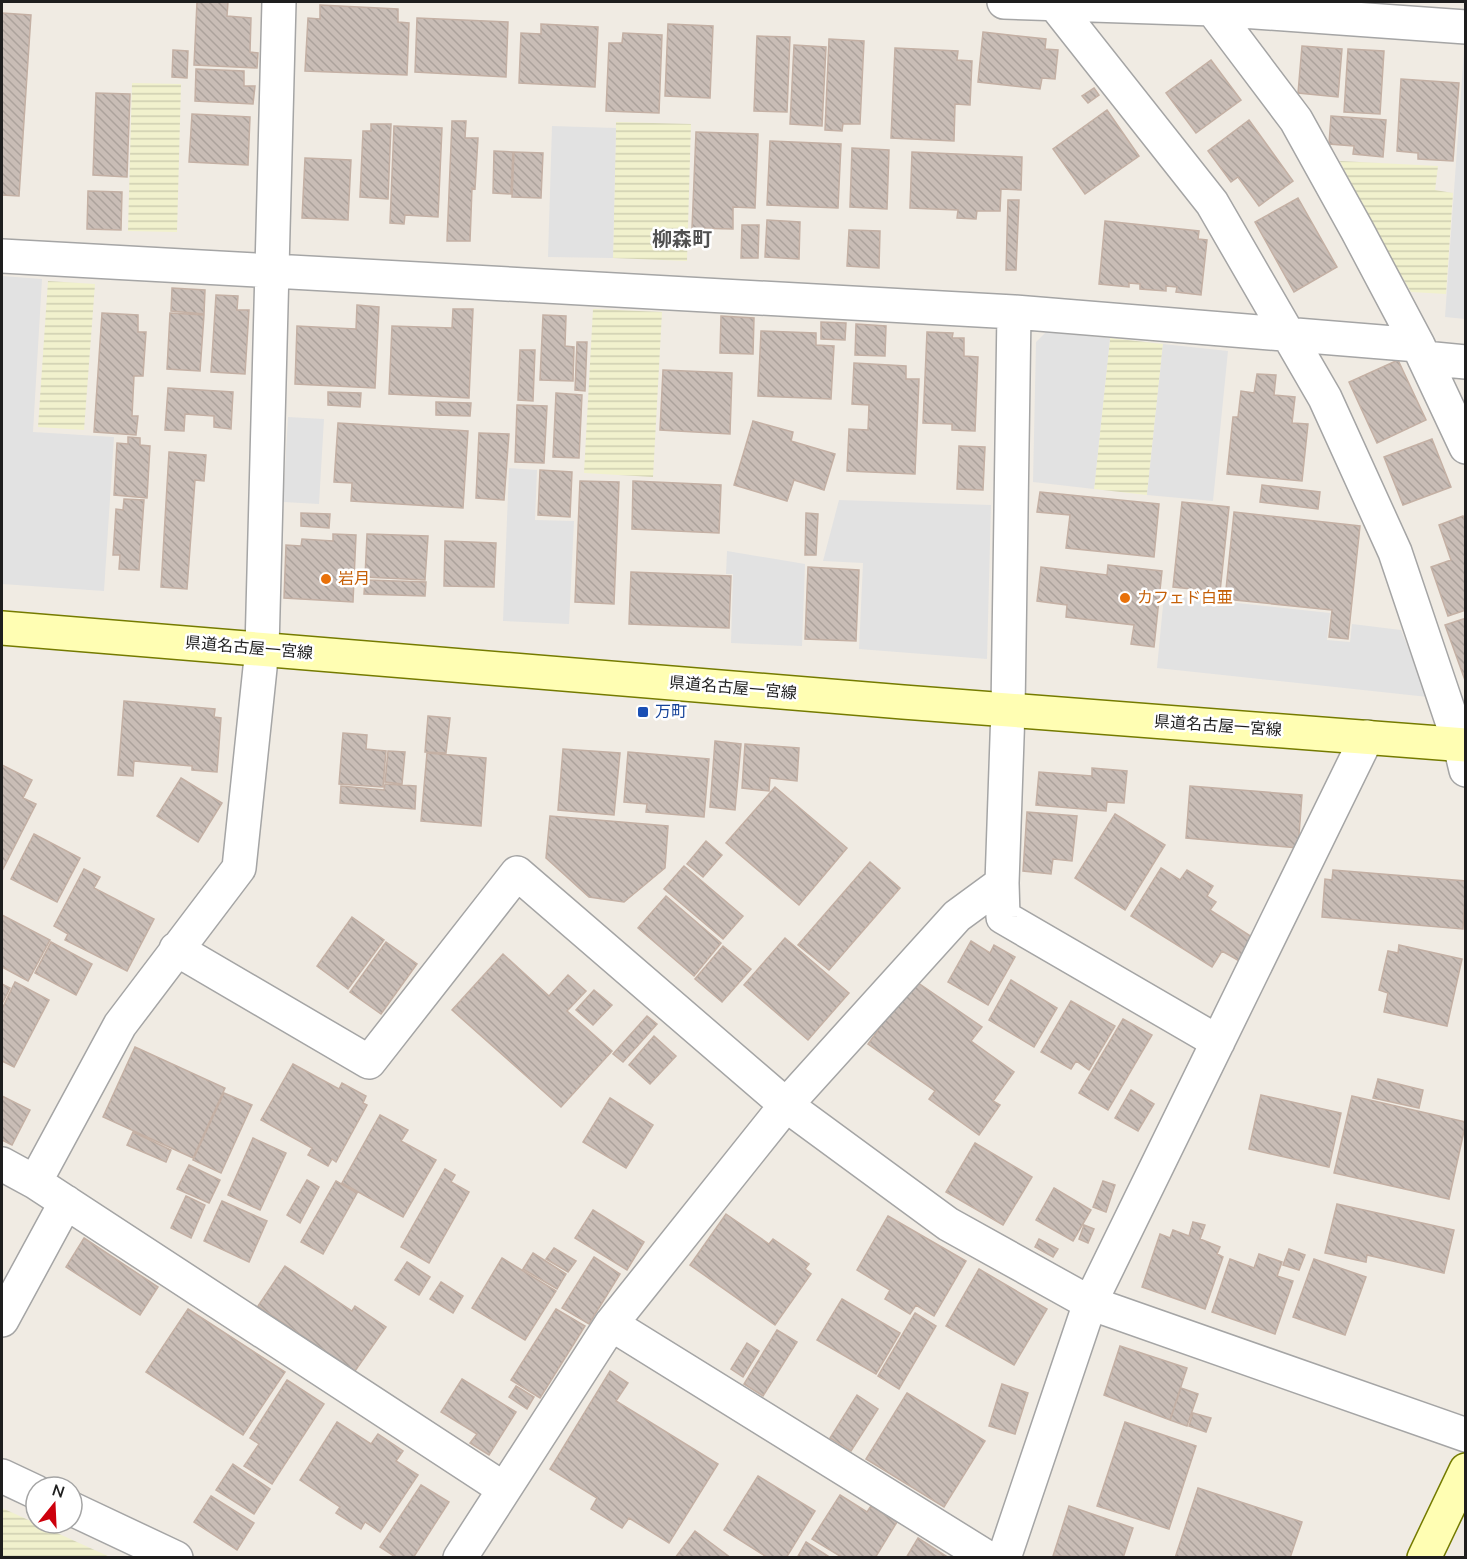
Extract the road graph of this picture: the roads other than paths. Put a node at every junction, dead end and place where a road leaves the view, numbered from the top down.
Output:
1 (279, 2) edge
2 (1004, 2) edge
3 (1054, 3) edge
4 (1210, 5) edge
5 (1466, 27) edge
6 (2, 256) edge
7 (272, 272) junction
8 (1014, 312) junction
9 (1287, 333) junction
10 (1421, 352) junction
11 (1466, 362) edge
12 (1466, 447) edge
13 (2, 628) edge
14 (262, 649) junction
15 (1008, 710) junction
16 (1367, 737) junction
17 (1464, 753) edge
18 (1002, 883) junction
19 (176, 949) junction
20 (1218, 1042) junction
21 (786, 1105) junction
22 (2, 1164) edge
23 (35, 1182) junction
24 (66, 1202) junction
25 (1090, 1303) junction
26 (2, 1320) edge
27 (611, 1324) junction
28 (1466, 1436) edge
29 (1466, 1470) edge
30 (2, 1476) edge
31 (24, 1486) edge
32 (504, 1489) junction
33 (84, 1515) edge
34 (176, 1557) edge
35 (460, 1557) edge
36 (988, 1557) edge
37 (1004, 1557) edge
38 (1424, 1557) edge

1 - 7 street
2 - 3 street
3 - 4 street
3 - 9 street
4 - 5 street
4 - 10 street
6 - 7 street
7 - 8 street
7 - 14 street
8 - 9 street
8 - 15 street
9 - 10 street
9 - 17 street
10 - 11 street
10 - 12 street
13 - 14 main road, 県道名古屋一宮線
14 - 15 main road, 県道名古屋一宮線
14 - 19 street
15 - 16 main road, 県道名古屋一宮線
15 - 18 street
16 - 17 main road, 県道名古屋一宮線
16 - 20 street
18 - 20 street
18 - 21 street
19 - 21 street
19 - 23 street
20 - 25 street
21 - 25 street
21 - 27 street
22 - 23 street
23 - 24 street
24 - 26 street
24 - 32 street
25 - 28 street
25 - 37 street
27 - 32 street
27 - 36 street
29 - 38 main road
30 - 31 street
32 - 35 street
33 - 34 street

